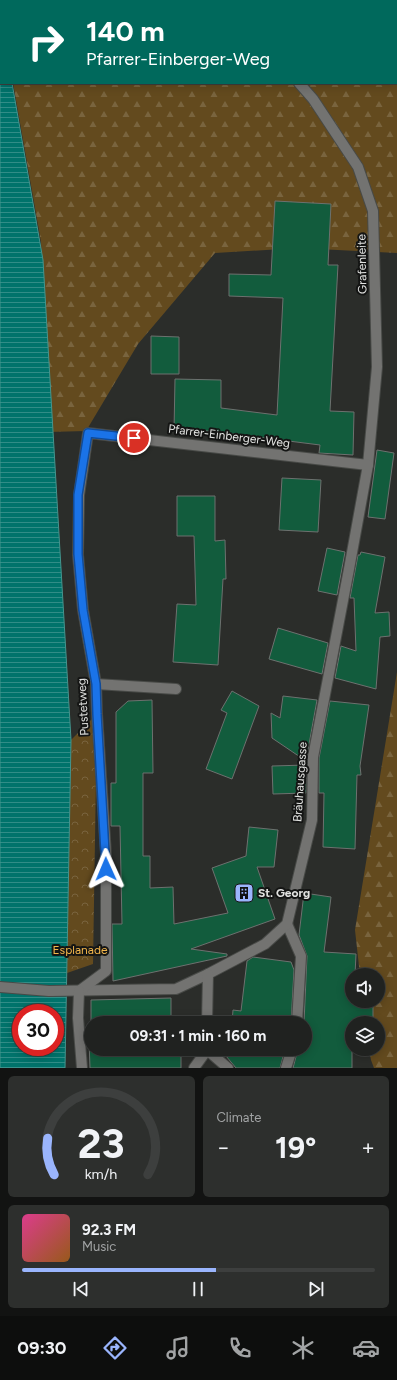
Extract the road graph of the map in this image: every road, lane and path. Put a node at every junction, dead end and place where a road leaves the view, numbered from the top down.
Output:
1 (300, 84) edge
2 (88, 433) joint
3 (368, 465) junction
4 (96, 684) junction
5 (176, 689) dead end
6 (286, 924) junction
7 (208, 974) junction
8 (0, 987) edge
9 (79, 991) junction
10 (208, 1016) edge
11 (297, 1016) edge
12 (202, 1056) edge
13 (215, 1056) edge
14 (290, 1056) edge
15 (82, 1068) edge
16 (194, 1068) edge
17 (228, 1068) edge
18 (286, 1068) edge

1 - 3 street, Grafenleite
2 - 3 street, Pfarrer-Einberger-Weg
2 - 4 street, Pustetweg
3 - 6 street, Bräuhausgasse
4 - 5 street
4 - 9 street, Pustetweg
6 - 7 street
6 - 11 street
7 - 9 street
7 - 10 street
8 - 9 street
9 - 15 street
12 - 16 street
13 - 17 street
14 - 18 street

